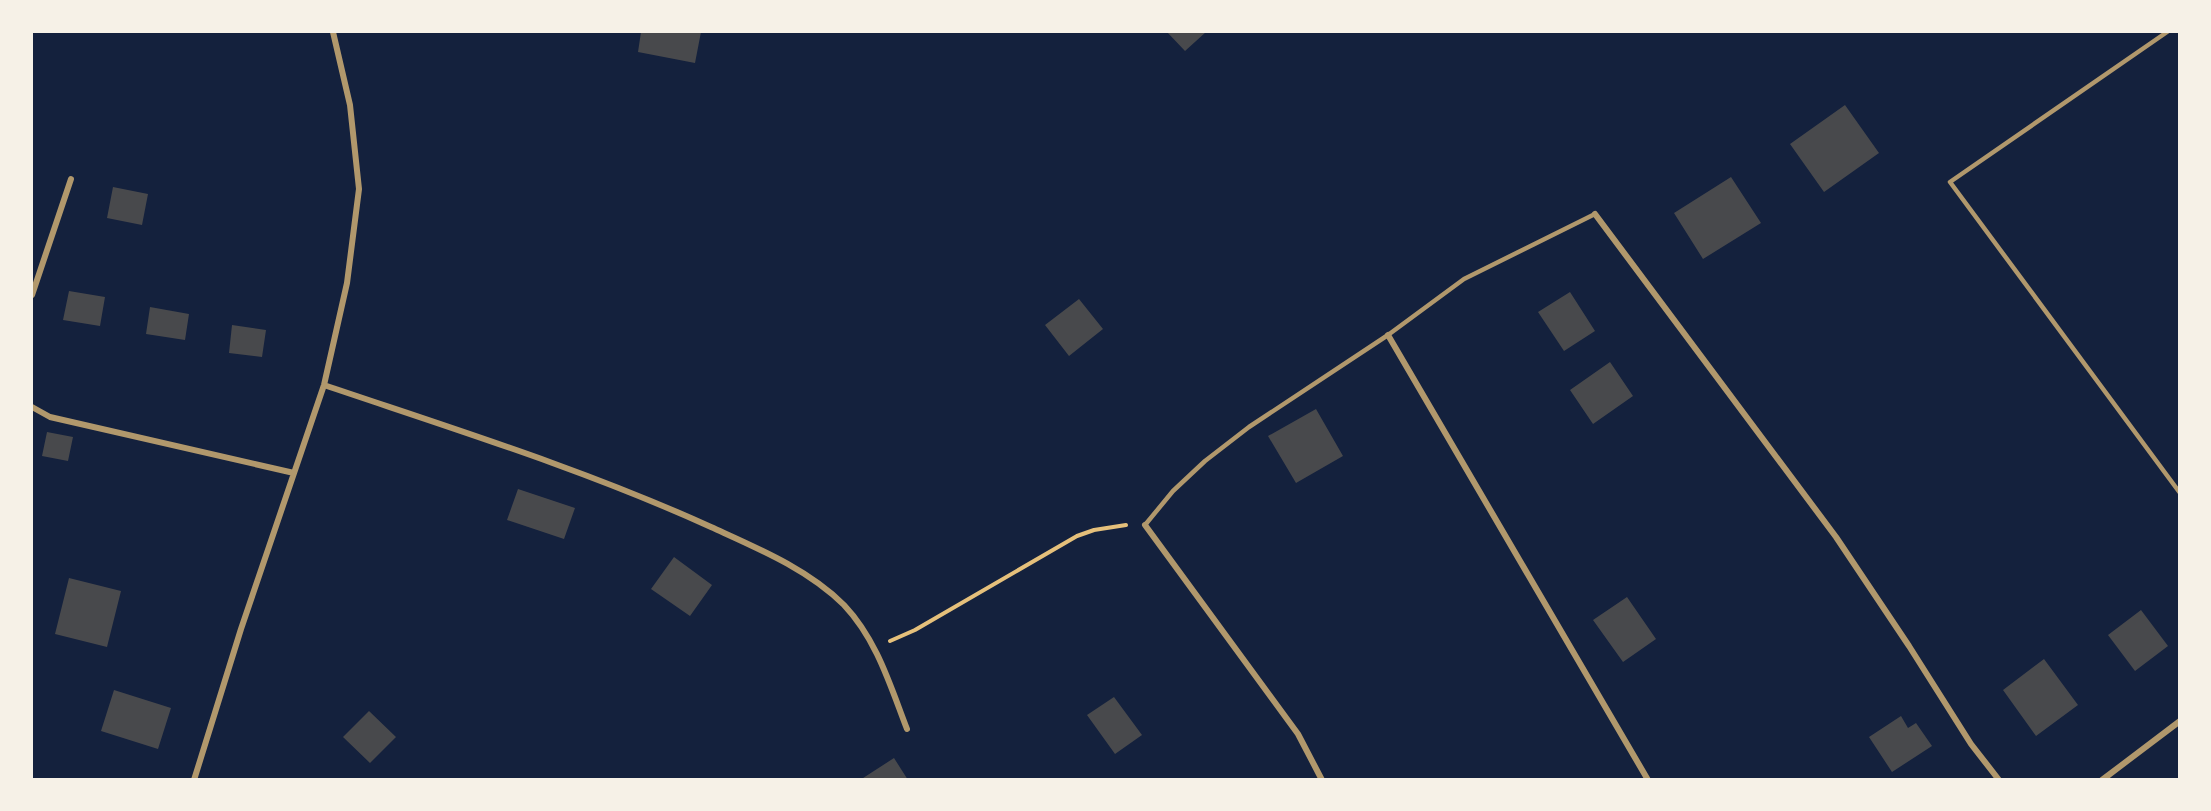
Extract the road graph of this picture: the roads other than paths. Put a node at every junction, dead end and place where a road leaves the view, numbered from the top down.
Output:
1 (333, 32) edge
2 (2167, 32) edge
3 (70, 179) dead end
4 (1595, 214) joint
5 (32, 295) edge
6 (1388, 335) junction
7 (324, 385) junction
8 (32, 406) edge
9 (294, 473) junction
10 (2180, 493) edge
11 (1145, 525) joint
12 (2180, 721) edge
13 (907, 729) dead end
14 (194, 780) edge
15 (1322, 780) edge
16 (1648, 780) edge
17 (1998, 780) edge
18 (2102, 780) edge

1 - 7 street
2 - 10 lane
3 - 5 street
4 - 6 lane
4 - 17 street
6 - 11 lane
6 - 16 street
7 - 9 street
7 - 13 street
8 - 9 street
9 - 14 street
11 - 15 street
12 - 18 street

